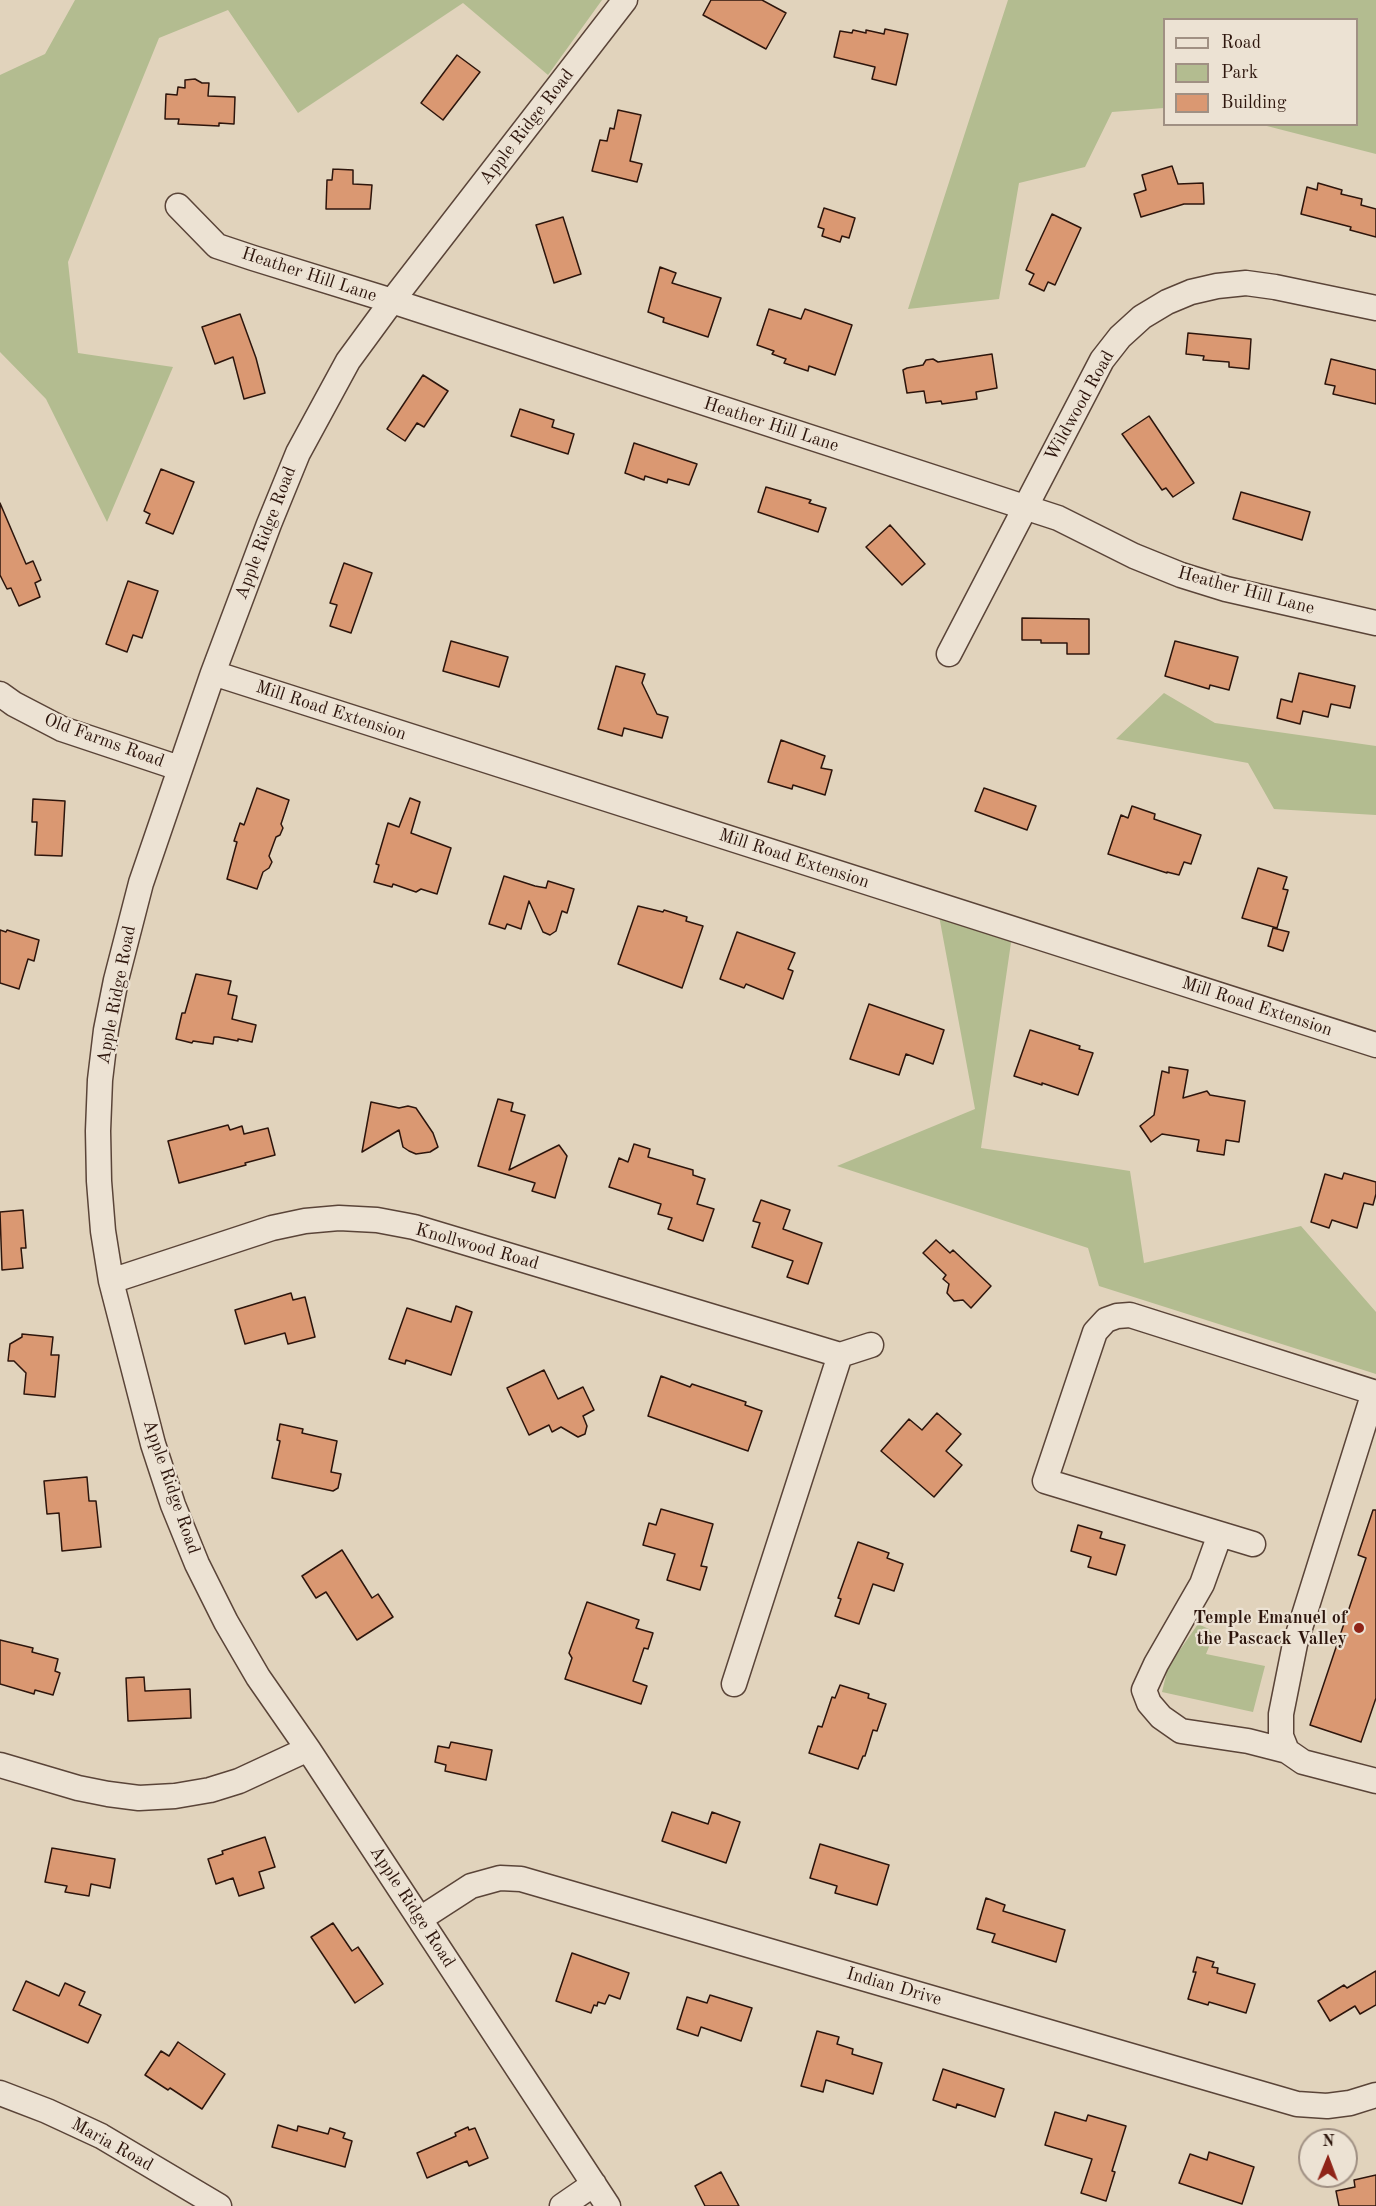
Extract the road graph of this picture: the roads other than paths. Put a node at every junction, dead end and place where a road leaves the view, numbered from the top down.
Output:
1 (625, 0) edge
2 (178, 206) dead end
3 (392, 301) junction
4 (1376, 308) edge
5 (1024, 508) junction
6 (1376, 623) edge
7 (949, 654) dead end
8 (213, 673) junction
9 (0, 694) edge
10 (179, 768) junction
11 (1376, 1045) edge
12 (111, 1281) junction
13 (871, 1345) dead end
14 (840, 1355) junction
15 (1375, 1393) edge
16 (1220, 1534) junction
17 (1253, 1544) dead end
18 (734, 1684) dead end
19 (308, 1749) junction
20 (1287, 1750) junction
21 (0, 1765) edge
22 (1376, 1781) edge
23 (420, 1919) junction
24 (0, 2093) edge
25 (1376, 2096) edge
26 (594, 2184) junction
27 (219, 2206) edge
28 (561, 2206) edge
29 (608, 2206) edge

1 - 3 street, Apple Ridge Road
2 - 3 street, Heather Hill Lane
3 - 5 street, Heather Hill Lane
3 - 8 street, Apple Ridge Road
4 - 5 street, Wildwood Road
5 - 6 street, Heather Hill Lane
5 - 7 street, Wildwood Road
8 - 10 street, Apple Ridge Road
8 - 11 street, Mill Road Extension
9 - 10 street, Old Farms Road
10 - 12 street, Apple Ridge Road
12 - 14 street, Knollwood Road
12 - 19 street, Apple Ridge Road
13 - 14 street
14 - 18 street
15 - 16 street
15 - 20 street
16 - 17 street
16 - 20 street
19 - 21 street
19 - 23 street, Apple Ridge Road
20 - 22 street
23 - 25 street, Indian Drive
23 - 26 street, Apple Ridge Road
24 - 27 street, Maria Road
26 - 28 street
26 - 29 street, Apple Ridge Road

